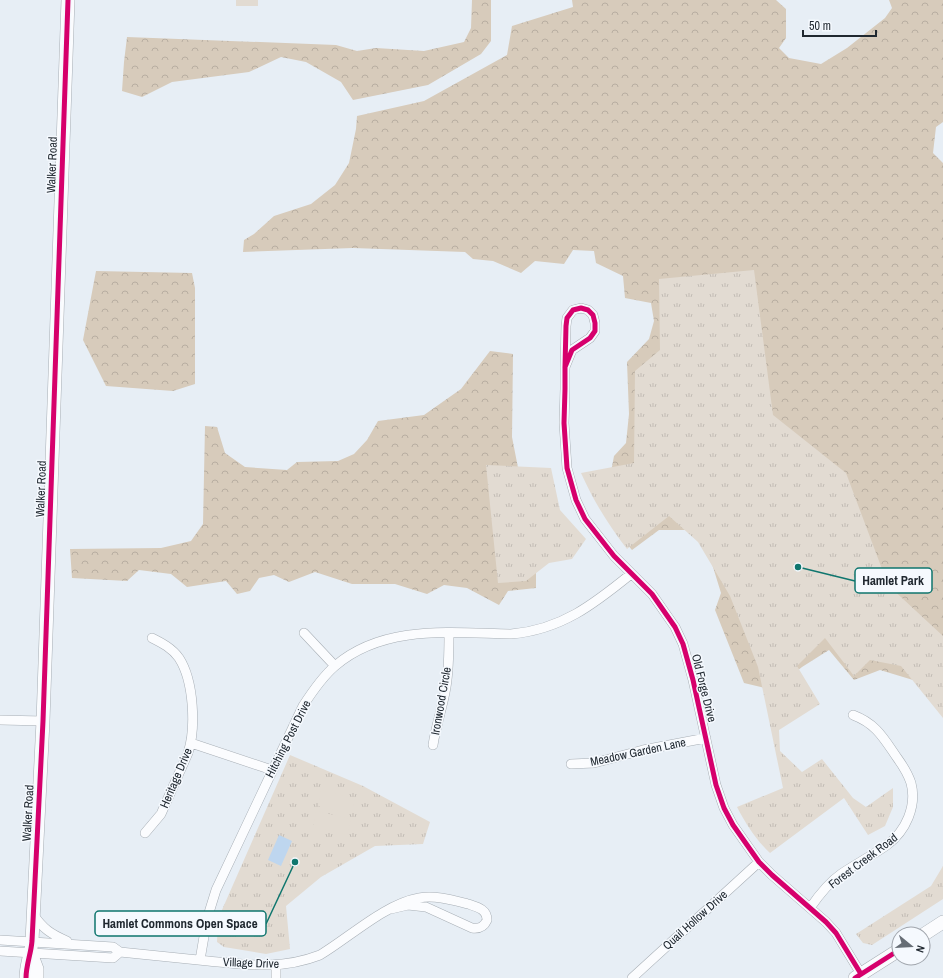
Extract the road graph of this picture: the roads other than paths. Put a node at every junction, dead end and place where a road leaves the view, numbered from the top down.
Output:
1 (68, 0) edge
2 (565, 367) junction
3 (631, 574) junction
4 (304, 633) dead end
5 (449, 633) junction
6 (152, 638) dead end
7 (335, 666) junction
8 (853, 715) dead end
9 (0, 720) edge
10 (43, 721) junction
11 (706, 738) junction
12 (192, 743) junction
13 (433, 745) dead end
14 (571, 764) dead end
15 (272, 770) junction
16 (145, 833) dead end
17 (759, 862) junction
18 (810, 908) junction
19 (391, 909) junction
20 (33, 914) junction
21 (943, 922) edge
22 (931, 930) edge
23 (0, 940) edge
24 (74, 944) junction
25 (32, 947) junction
26 (0, 950) edge
27 (120, 952) junction
28 (891, 955) edge
29 (200, 960) junction
30 (276, 966) junction
31 (858, 976) edge
32 (26, 978) edge
33 (37, 978) edge
34 (276, 978) edge
35 (632, 978) edge

1 - 10 street, Walker Road
2 - 2 street, Old Forge Drive
2 - 3 street, Old Forge Drive
3 - 5 street, Hitching Post Drive
3 - 11 street, Old Forge Drive
4 - 7 street
5 - 7 street, Hitching Post Drive
5 - 13 street, Ironwood Circle
6 - 12 street, Heritage Drive
7 - 15 street, Hitching Post Drive
8 - 18 street, Forest Creek Road
9 - 10 street
10 - 20 street, Walker Road
11 - 14 street, Meadow Garden Lane
11 - 17 street, Old Forge Drive
12 - 15 street
12 - 16 street, Heritage Drive
15 - 29 street, Hitching Post Drive
17 - 18 street, Old Forge Drive
17 - 35 street, Quail Hollow Drive
18 - 31 street, Old Forge Drive
19 - 19 street, Village Drive
19 - 30 street, Village Drive
20 - 24 street
20 - 25 street, Walker Road
21 - 22 street
23 - 25 street
24 - 25 street, Village Drive
24 - 27 street, Village Drive
25 - 26 street
25 - 27 street, Village Drive
25 - 32 street, Walker Road
25 - 33 street, Walker Road
27 - 29 street, Village Drive
28 - 31 street
29 - 30 street, Village Drive
30 - 34 street

